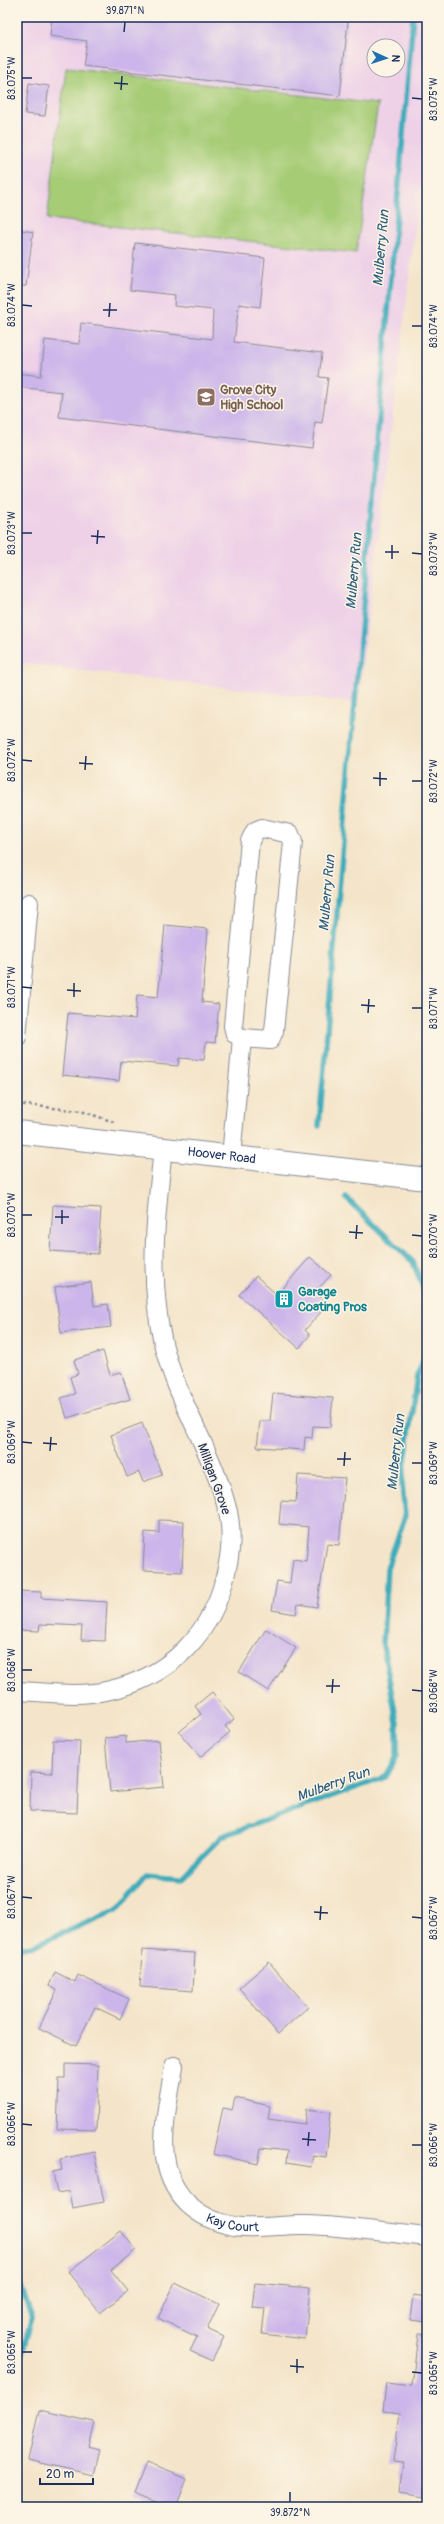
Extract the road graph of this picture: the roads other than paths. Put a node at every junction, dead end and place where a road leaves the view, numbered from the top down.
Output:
1 (29, 904) dead end
2 (17, 1037) edge
3 (242, 1038) junction
4 (17, 1132) edge
5 (163, 1149) junction
6 (231, 1157) junction
7 (427, 1180) edge
8 (17, 1691) edge
9 (174, 2066) dead end
10 (427, 2238) edge

1 - 2 street
3 - 3 street
3 - 6 street
4 - 5 main road, Hoover Road
5 - 6 main road, Hoover Road
5 - 8 street, Milligan Grove
6 - 7 main road, Hoover Road
9 - 10 street, Kay Court

